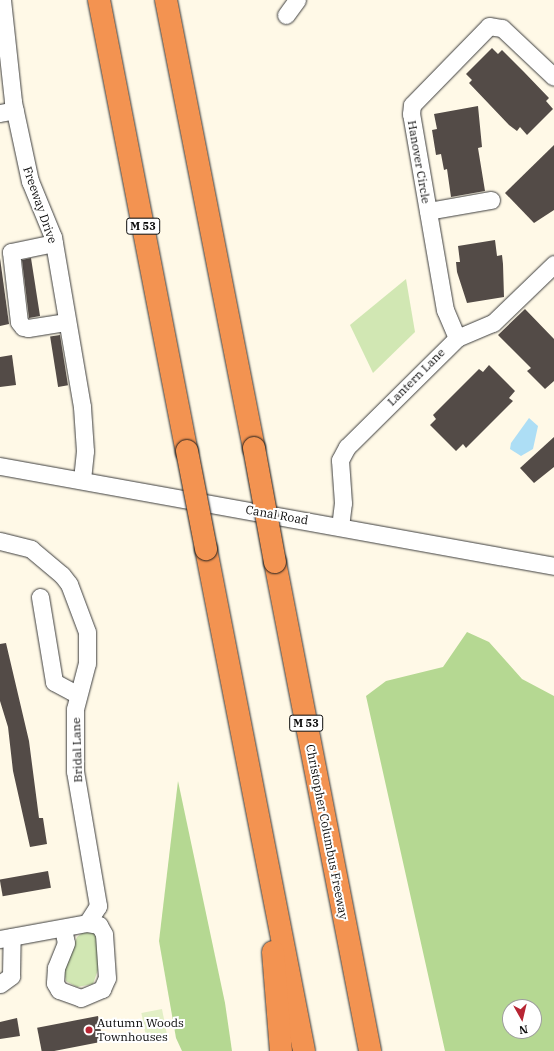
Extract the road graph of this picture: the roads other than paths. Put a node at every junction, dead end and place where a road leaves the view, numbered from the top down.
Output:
1 (2, 0) edge
2 (99, 0) edge
3 (166, 0) edge
4 (297, 0) edge
5 (286, 15) dead end
6 (554, 76) edge
7 (7, 112) edge
8 (491, 200) dead end
9 (428, 211) junction
10 (54, 244) junction
11 (554, 264) edge
12 (67, 322) junction
13 (457, 338) junction
14 (0, 466) edge
15 (82, 480) junction
16 (340, 527) junction
17 (0, 541) edge
18 (554, 566) edge
19 (40, 597) dead end
20 (77, 694) junction
21 (263, 839) junction
22 (337, 883) junction
23 (98, 906) junction
24 (87, 924) junction
25 (63, 928) junction
26 (104, 934) junction
27 (6, 938) edge
28 (0, 984) edge
29 (281, 1051) edge
30 (304, 1051) edge
31 (370, 1051) edge
32 (378, 1051) edge

1 - 7 street, Freeway Drive
2 - 21 highway, M 53, bridge
3 - 22 highway, Christopher Columbus Freeway / M 53, bridge
4 - 5 street
6 - 9 street, Hanover Circle
7 - 10 street, Freeway Drive
8 - 9 street
9 - 13 street, Hanover Circle
10 - 12 street, Freeway Drive
10 - 12 street
11 - 13 street, Lantern Lane
12 - 15 street, Freeway Drive
13 - 16 street, Lantern Lane
14 - 15 street, Canal Road
15 - 16 street, Canal Road
16 - 18 street, Canal Road
17 - 20 street, Bridal Lane
19 - 20 street
20 - 23 street, Bridal Lane
21 - 29 highway
21 - 30 highway, M 53
22 - 31 highway, Christopher Columbus Freeway / M 53
22 - 32 highway
23 - 24 street
23 - 26 street, Bridal Lane
24 - 25 street
24 - 26 street
25 - 26 street, Bridal Lane
25 - 27 street
27 - 28 street

